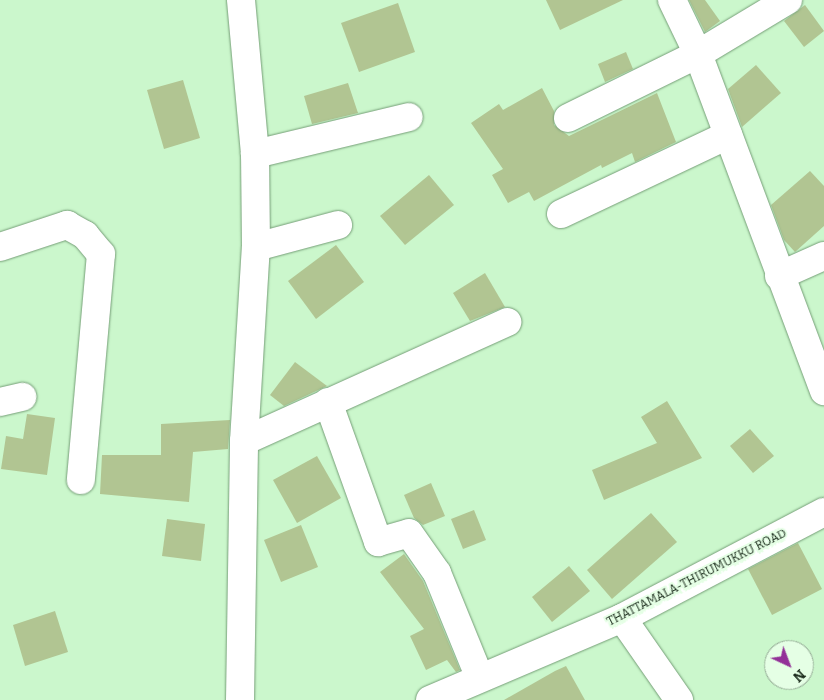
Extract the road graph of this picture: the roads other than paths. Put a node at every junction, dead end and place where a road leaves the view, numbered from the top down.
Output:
1 (241, 0) edge
2 (672, 0) edge
3 (788, 0) edge
4 (698, 54) junction
5 (409, 117) dead end
6 (568, 118) dead end
7 (728, 134) junction
8 (255, 154) junction
9 (561, 214) dead end
10 (338, 225) dead end
11 (0, 247) edge
12 (256, 247) junction
13 (824, 256) edge
14 (779, 276) junction
15 (507, 322) dead end
16 (824, 391) edge
17 (328, 402) junction
18 (244, 441) junction
19 (81, 480) dead end
20 (824, 512) edge
21 (622, 618) junction
22 (479, 676) junction
23 (240, 700) edge
24 (430, 700) edge
25 (680, 700) edge

1 - 8 street
2 - 4 street
3 - 4 street
4 - 6 street
4 - 7 street
5 - 8 street
7 - 9 street
7 - 14 street
8 - 12 street
10 - 12 street
11 - 19 street
12 - 18 street
13 - 14 street
14 - 16 street
15 - 17 street
17 - 18 street
17 - 22 street
18 - 23 street
20 - 21 street, THATTAMALA-THIRUMUKKU ROAD
21 - 22 street, THATTAMALA-THIRUMUKKU ROAD
21 - 25 street
22 - 24 street, THATTAMALA-THIRUMUKKU ROAD

